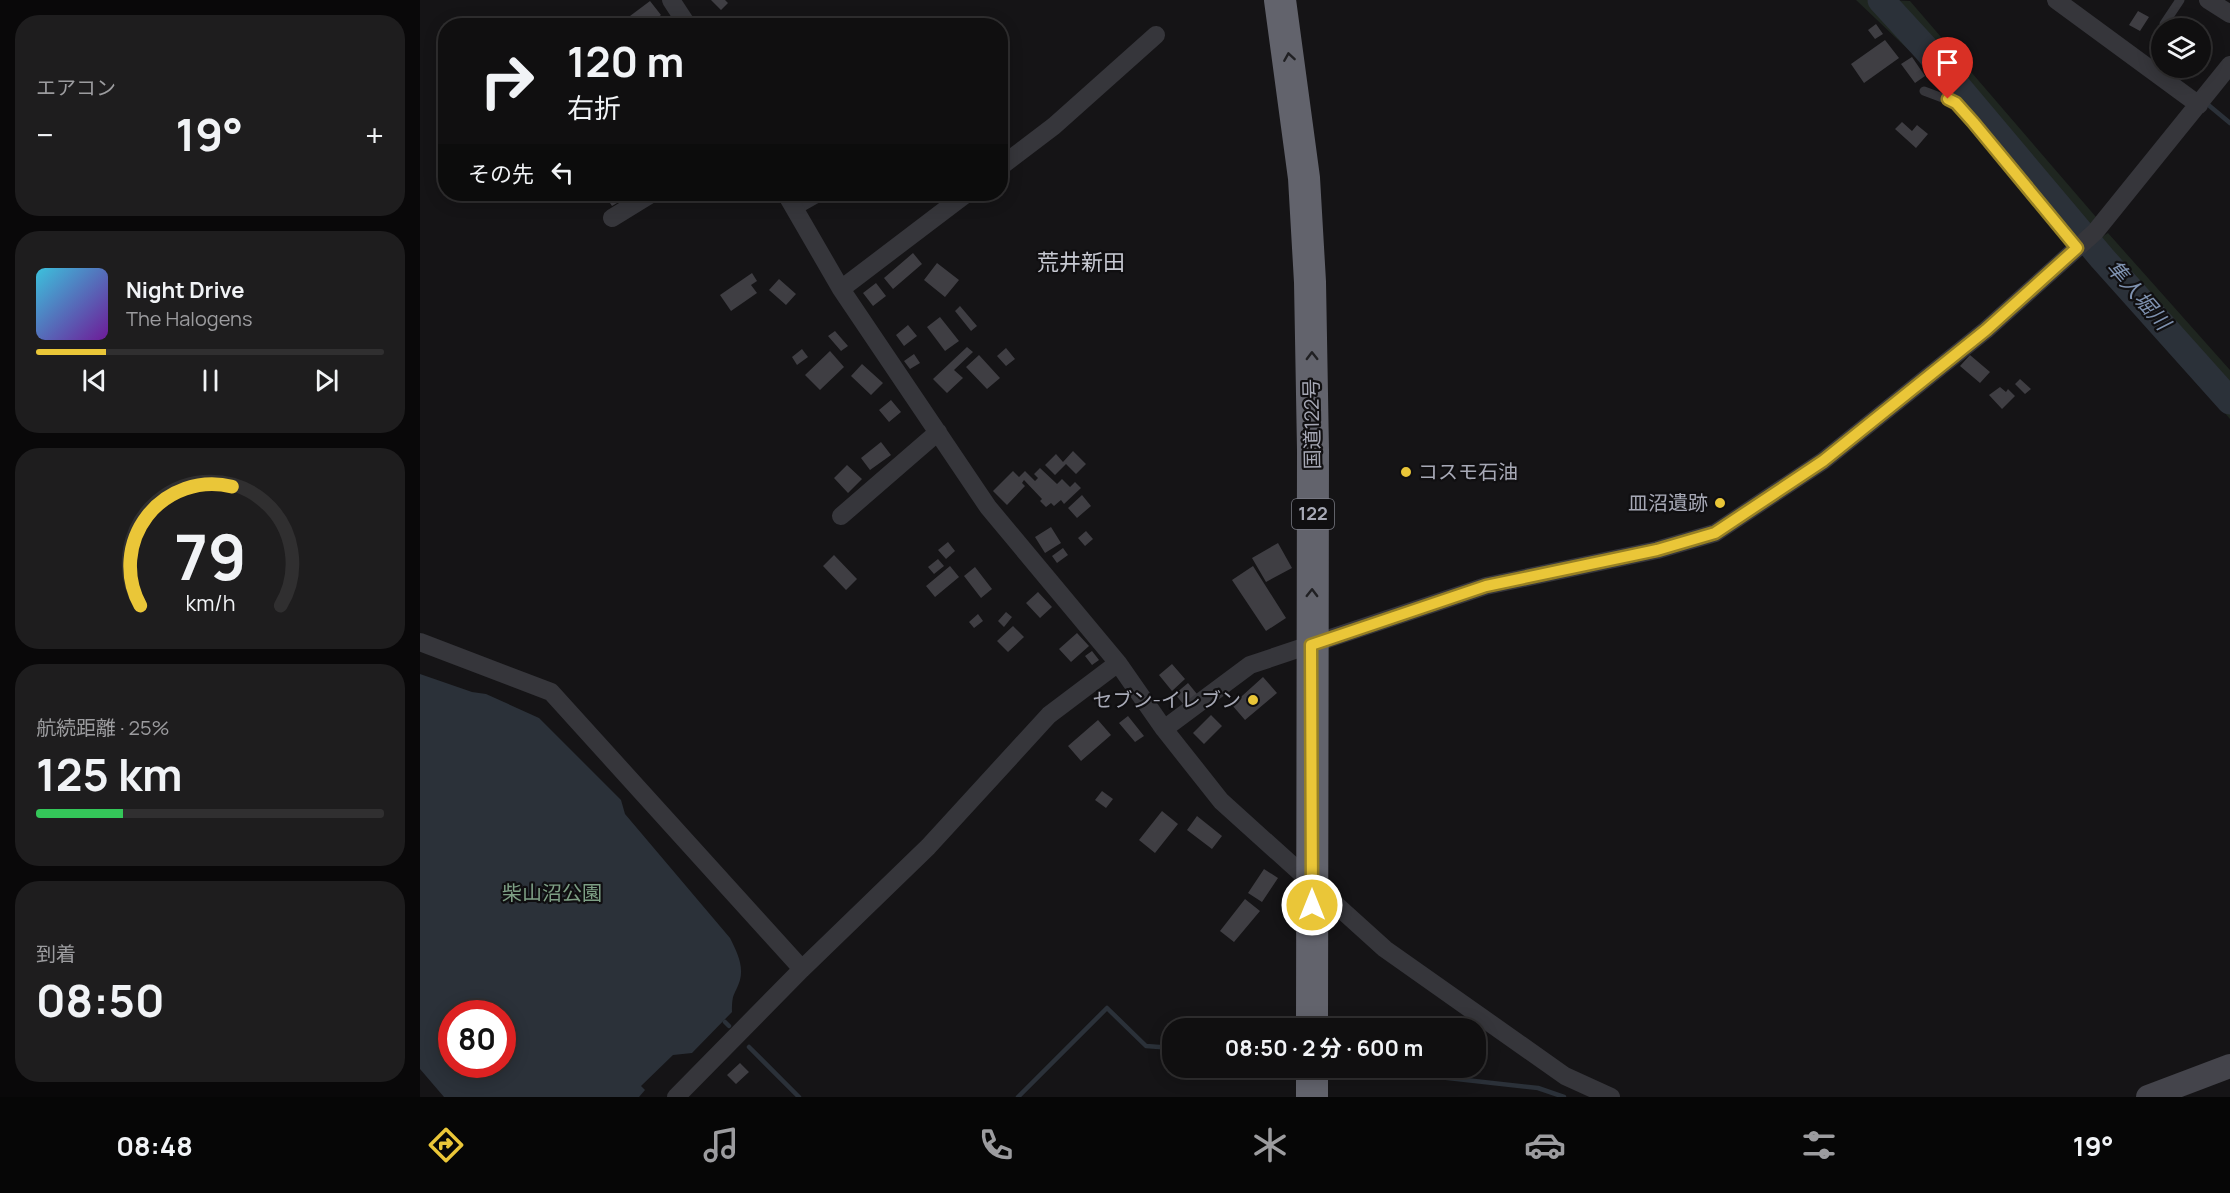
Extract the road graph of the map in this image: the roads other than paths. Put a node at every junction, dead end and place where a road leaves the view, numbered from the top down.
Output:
1 (671, 0) edge
2 (1280, 0) edge
3 (1301, 0) edge
4 (2056, 0) edge
5 (2180, 0) edge
6 (2208, 0) edge
7 (2230, 14) edge
8 (683, 18) edge
9 (2168, 18) edge
10 (1156, 34) dead end
11 (2230, 65) edge
12 (1924, 91) dead end
13 (2199, 105) junction
14 (1008, 161) edge
15 (640, 201) edge
16 (790, 201) edge
17 (813, 201) edge
18 (957, 201) edge
19 (795, 211) junction
20 (612, 218) dead end
21 (2077, 248) junction
22 (841, 289) junction
23 (938, 432) junction
24 (841, 516) dead end
25 (1322, 641) junction
26 (420, 642) edge
27 (1118, 663) junction
28 (1164, 729) junction
29 (1322, 894) junction
30 (801, 969) junction
31 (1313, 1018) edge
32 (1331, 1018) edge
33 (2230, 1066) edge
34 (1312, 1078) edge
35 (1332, 1078) edge
36 (676, 1097) edge
37 (1312, 1097) edge
38 (1332, 1097) edge
39 (1611, 1097) edge
40 (2148, 1097) edge

1 - 8 street
25 -> 2 highway, 国道122号 / 122
3 - 25 highway, 国道122号 / 122
4 - 13 street
5 - 9 lane
6 - 7 street
10 - 14 street
11 - 13 street
12 - 21 lane
13 - 21 street
15 - 20 street
16 - 19 street
17 - 19 lane
18 - 22 street
19 - 22 street
21 - 25 street
22 - 23 street
23 - 24 street
23 - 27 street
25 - 28 street
25 - 29 highway, 国道122号 / 122
26 - 30 street
27 - 28 street
27 - 30 street
28 - 29 street
29 - 31 highway, 国道122号 / 122
29 - 32 highway, 国道122号 / 122
29 - 39 street
30 - 36 street
33 - 40 street
34 - 37 highway
35 - 38 highway

